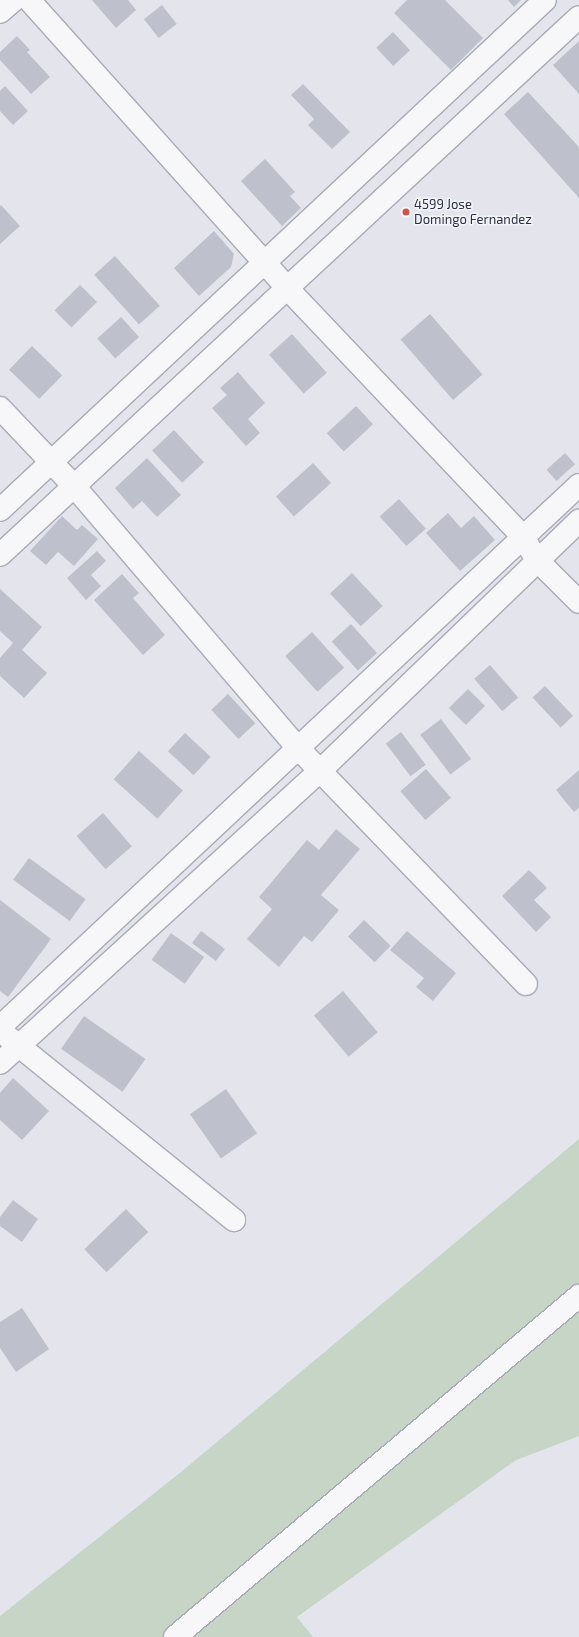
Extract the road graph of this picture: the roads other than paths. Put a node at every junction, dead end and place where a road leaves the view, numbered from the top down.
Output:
1 (14, 0) edge
2 (29, 0) edge
3 (545, 0) edge
4 (0, 12) edge
5 (579, 17) edge
6 (266, 261) junction
7 (288, 288) junction
8 (0, 408) edge
9 (51, 462) junction
10 (579, 485) edge
11 (74, 486) junction
12 (0, 510) edge
13 (579, 521) edge
14 (523, 538) junction
15 (0, 555) edge
16 (537, 560) junction
17 (579, 602) edge
18 (298, 748) junction
19 (321, 770) junction
20 (526, 984) dead end
21 (0, 1028) edge
22 (17, 1047) junction
23 (0, 1063) edge
24 (234, 1220) dead end
25 (579, 1296) edge
26 (175, 1637) edge

1 - 4 street
2 - 6 street
3 - 6 street
5 - 7 street
6 - 7 street
6 - 9 street
7 - 11 street
7 - 14 street
8 - 9 street
9 - 11 street
9 - 12 street
10 - 14 street
11 - 15 street
11 - 18 street
13 - 16 street
14 - 16 street
14 - 18 street
16 - 17 street
16 - 19 street
18 - 19 street
18 - 21 street
19 - 20 street
19 - 22 street
21 - 22 street
22 - 23 street
22 - 24 street
25 - 26 street

